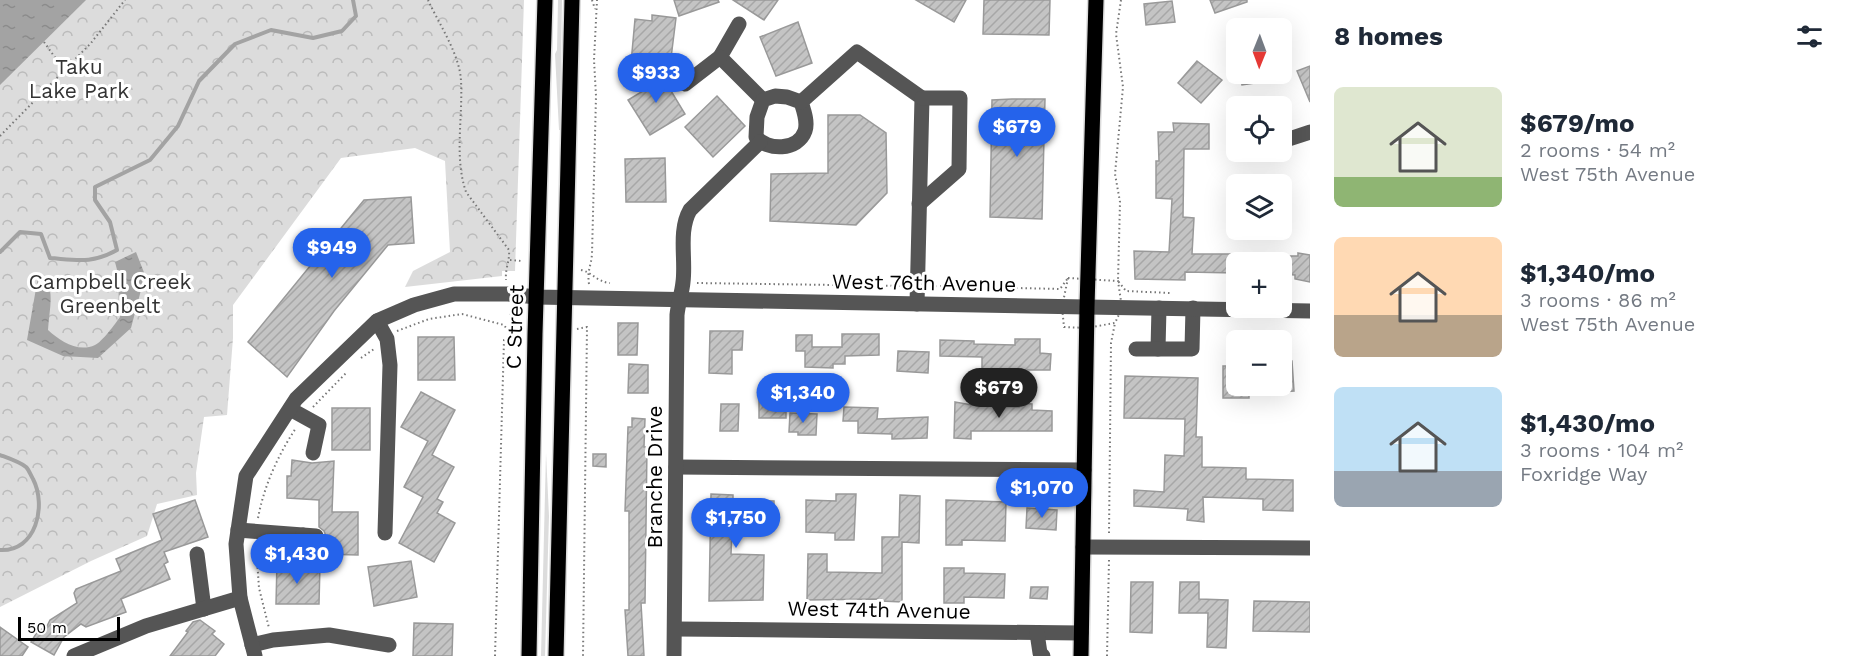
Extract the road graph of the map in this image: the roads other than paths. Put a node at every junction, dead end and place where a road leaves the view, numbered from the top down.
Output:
1 (545, 0) edge
2 (572, 0) edge
3 (1096, 0) edge
4 (740, 24) dead end
5 (720, 57) junction
6 (685, 84) dead end
7 (922, 98) junction
8 (763, 100) junction
9 (801, 102) junction
10 (1310, 132) edge
11 (1292, 138) edge
12 (760, 142) junction
13 (919, 204) junction
14 (536, 297) junction
15 (565, 297) junction
16 (679, 299) junction
17 (917, 304) junction
18 (1087, 308) junction
19 (1159, 308) junction
20 (1193, 308) junction
21 (1310, 311) edge
22 (377, 321) junction
23 (1136, 349) dead end
24 (1158, 349) junction
25 (290, 409) junction
26 (313, 453) dead end
27 (676, 467) junction
28 (1084, 470) junction
29 (238, 530) junction
30 (385, 533) dead end
31 (1083, 547) junction
32 (1310, 548) edge
33 (197, 554) dead end
34 (301, 561) dead end
35 (240, 598) junction
36 (204, 609) junction
37 (676, 629) junction
38 (1037, 633) junction
39 (1082, 633) junction
40 (389, 645) dead end
41 (254, 651) edge
42 (74, 656) edge
43 (529, 656) edge
44 (556, 656) edge
45 (674, 656) edge
46 (1043, 656) edge
47 (1081, 656) edge

1 - 14 main road, C Street
2 - 15 main road
3 - 18 main road
4 - 5 street
5 - 6 street
5 - 8 street
7 - 9 street
7 - 13 street
7 - 13 street
8 - 9 street
8 - 12 street
9 - 12 street
10 - 11 street
12 - 16 street, Branche Drive
13 - 17 street
14 - 15 street, West 76th Avenue
14 - 22 street, West 76th Avenue
14 - 43 main road, C Street
15 - 16 street, West 76th Avenue
15 - 44 main road
16 - 17 street, West 76th Avenue
16 - 27 street, Branche Drive
17 - 18 street, West 76th Avenue
18 - 19 street, West 76th Avenue
18 - 28 main road
19 - 20 street, West 76th Avenue
19 - 24 street
20 - 21 street, West 76th Avenue
20 - 24 street
22 - 25 street
22 - 30 street
23 - 24 street
25 - 26 street
25 - 29 street
27 - 28 street
27 - 37 street, Branche Drive
28 - 31 main road
29 - 34 street
29 - 35 street
31 - 32 street
31 - 39 main road
33 - 36 street
35 - 36 street
35 - 41 street
36 - 42 street
37 - 38 street, West 74th Avenue
37 - 45 street, Branche Drive
38 - 39 street, West 74th Avenue
38 - 46 street
39 - 47 main road
40 - 41 street

